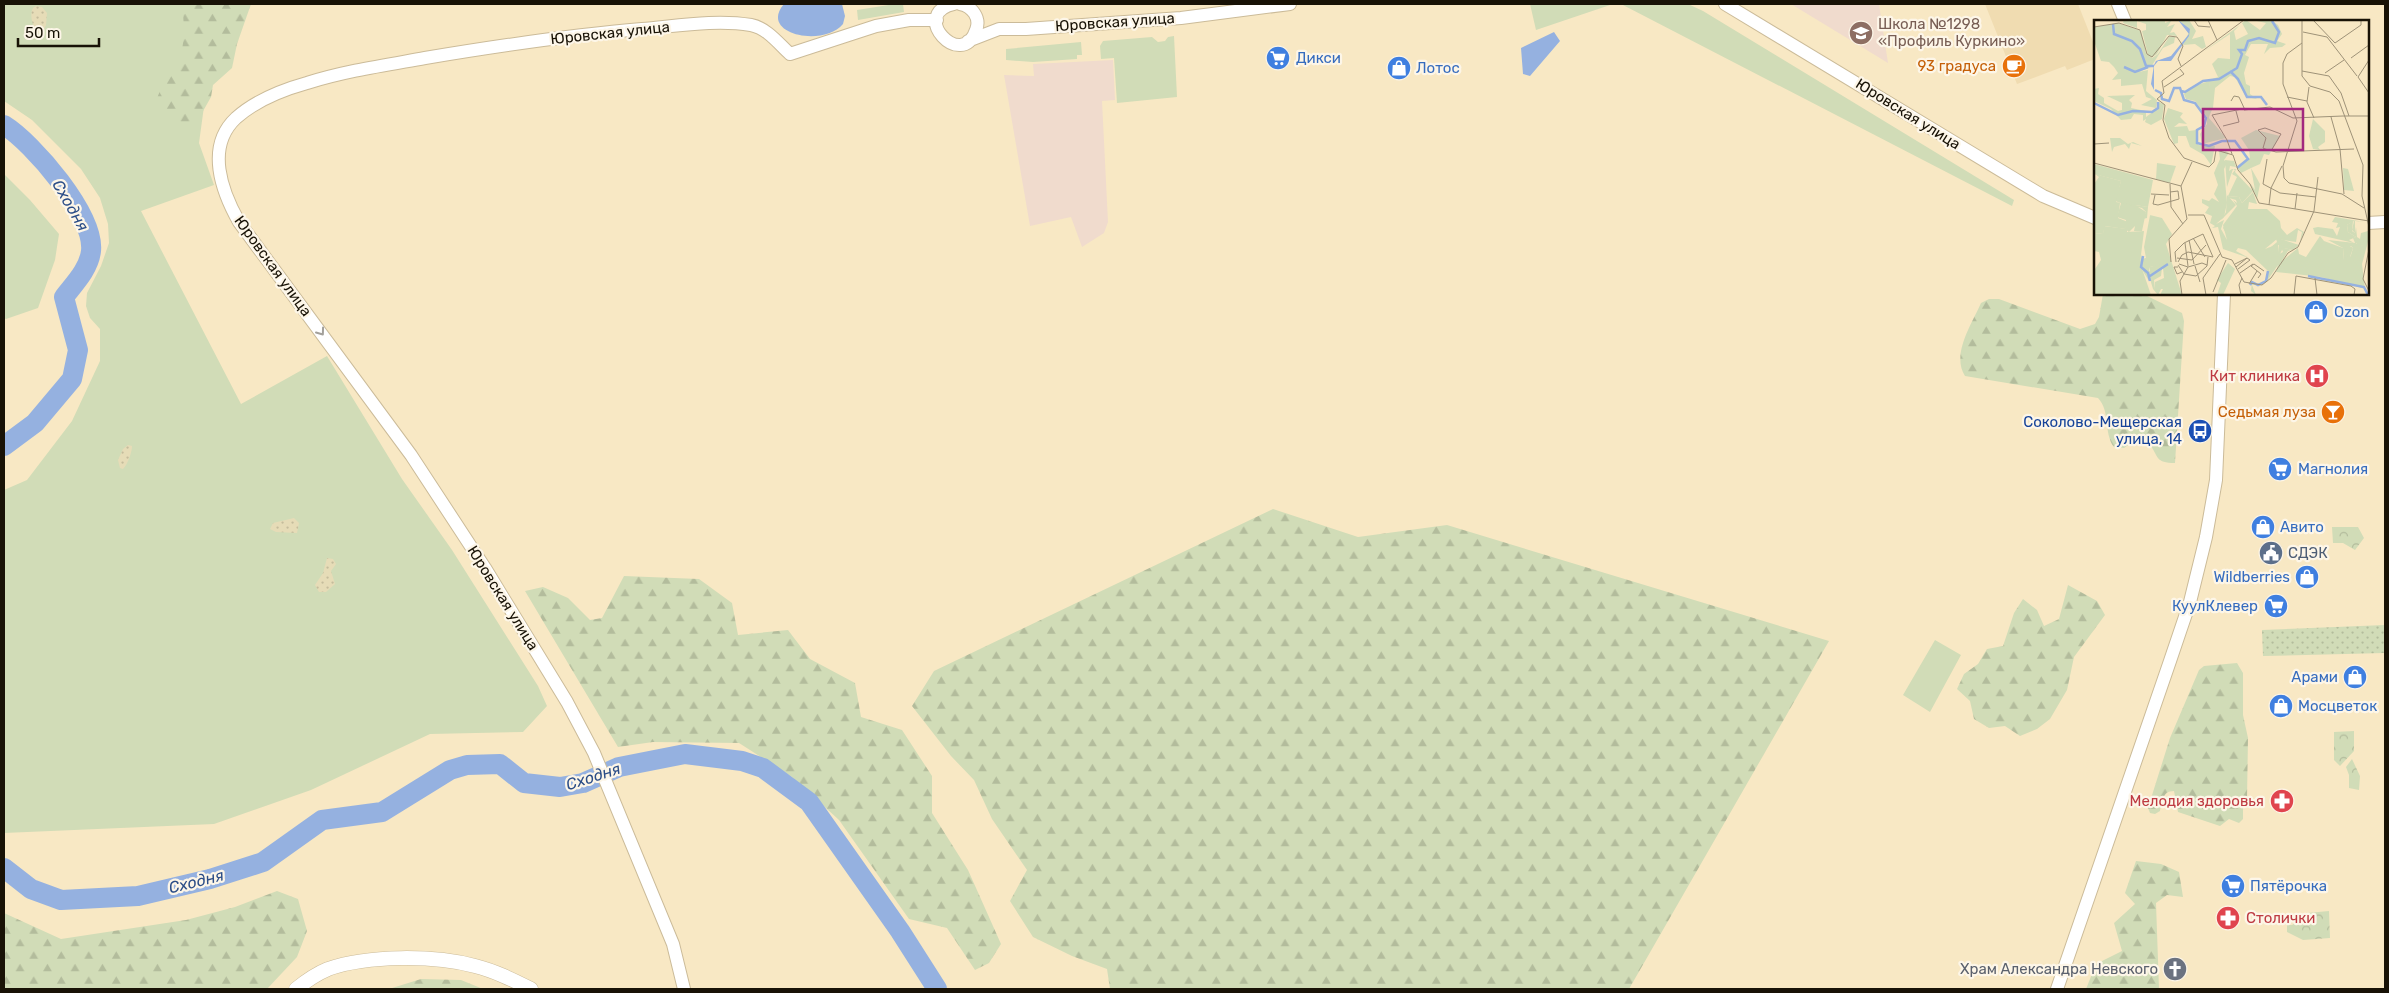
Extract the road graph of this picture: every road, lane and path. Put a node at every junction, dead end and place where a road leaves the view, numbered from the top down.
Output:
1 (954, 4) edge
2 (960, 4) edge
3 (1290, 4) edge
4 (1725, 4) edge
5 (2118, 4) edge
6 (974, 12) junction
7 (937, 20) junction
8 (2125, 20) edge
9 (999, 29) junction
10 (968, 41) junction
11 (2094, 218) edge
12 (2385, 222) edge
13 (2369, 223) edge
14 (2224, 295) edge
15 (296, 989) edge
16 (531, 989) edge
17 (684, 989) edge
18 (2057, 989) edge

1 - 7 street
2 - 6 street
3 - 9 street, Юровская улица
4 - 11 street, Юровская улица
5 - 8 street
6 - 9 street
6 - 10 street
7 - 10 street
7 -> 17 street, Юровская улица
9 - 10 street, Юровская улица
12 - 13 street
14 - 18 street
15 - 16 main road

